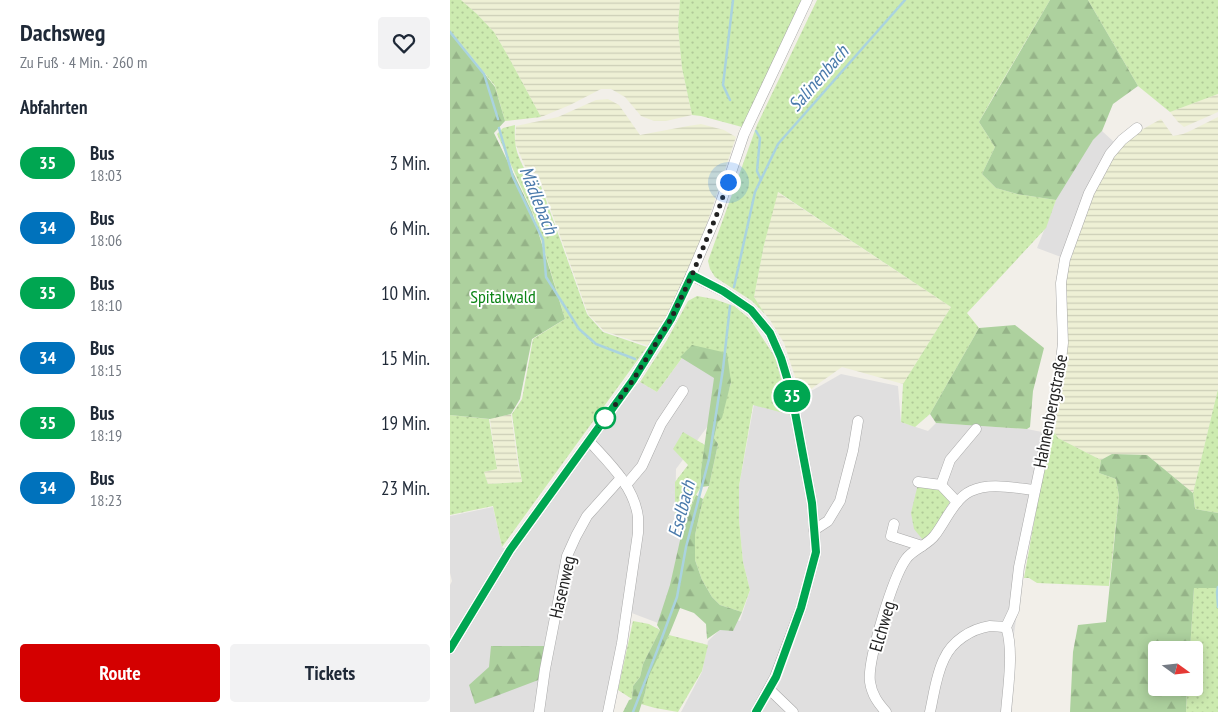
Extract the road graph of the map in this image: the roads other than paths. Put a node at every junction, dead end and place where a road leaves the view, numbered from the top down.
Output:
1 (807, 0) edge
2 (1137, 128) dead end
3 (692, 275) junction
4 (683, 391) dead end
5 (858, 422) dead end
6 (976, 429) dead end
7 (589, 441) junction
8 (624, 481) junction
9 (918, 482) dead end
10 (941, 485) junction
11 (1035, 490) junction
12 (957, 502) junction
13 (894, 524) dead end
14 (814, 530) junction
15 (922, 546) junction
16 (1006, 627) junction
17 (450, 649) edge
18 (769, 689) junction
19 (539, 712) edge
20 (608, 712) edge
21 (756, 712) edge
22 (793, 712) edge
23 (886, 712) edge
24 (930, 712) edge
25 (1006, 712) edge

1 - 3 street
2 - 11 street, Hahnenbergstraße
3 - 7 street
3 - 14 street
4 - 8 street, Hasenweg
5 - 14 street
6 - 10 street
7 - 8 street
7 - 17 street
8 - 19 street, Hasenweg
8 - 20 street
9 - 10 street
10 - 12 street
11 - 12 street, Elchweg
11 - 16 street, Hahnenbergstraße
12 - 15 street, Elchweg
13 - 15 street
14 - 18 street
15 - 23 street, Elchweg
16 - 24 street
16 - 25 street, Hahnenbergstraße
18 - 21 street
18 - 22 street

